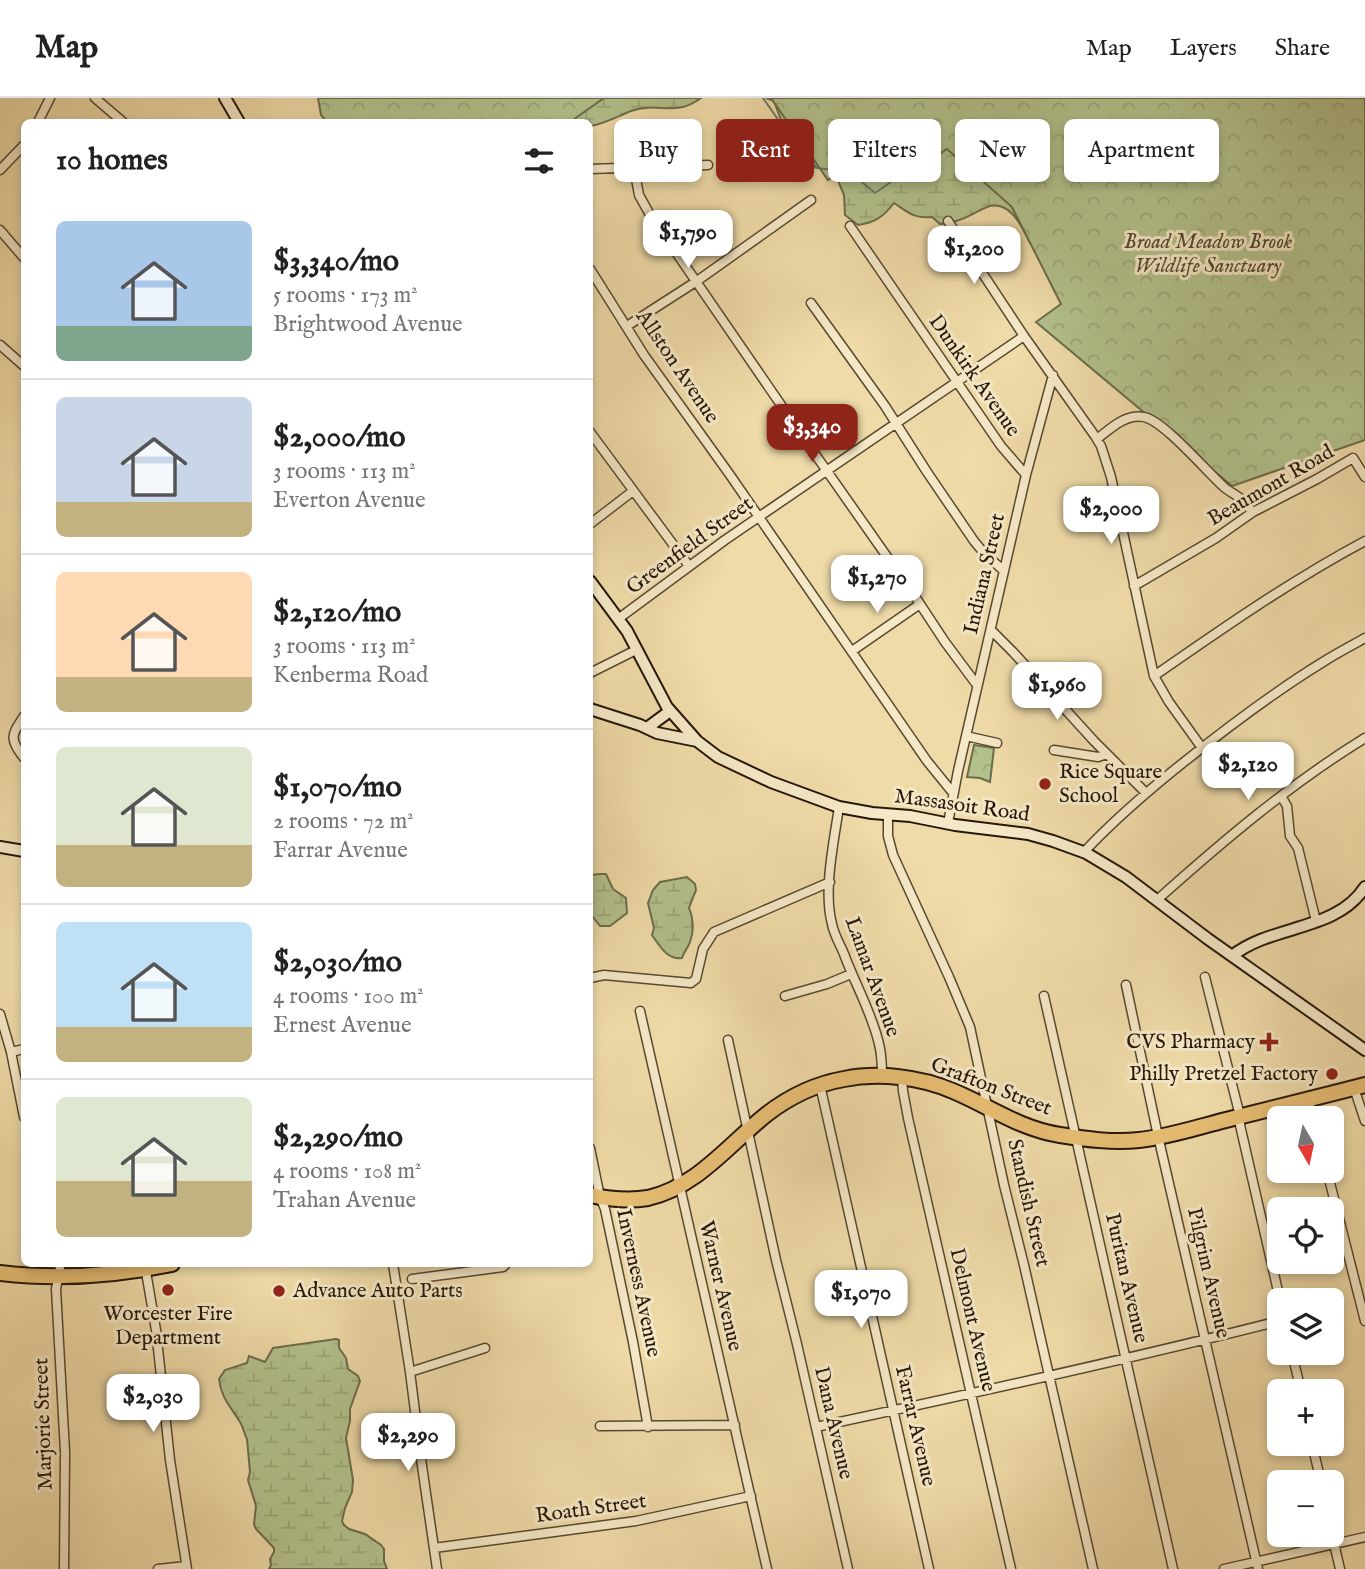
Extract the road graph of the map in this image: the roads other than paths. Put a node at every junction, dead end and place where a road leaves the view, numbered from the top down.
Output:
1 (50, 98) edge
2 (95, 98) edge
3 (225, 98) edge
4 (40, 119) edge
5 (120, 119) edge
6 (237, 119) edge
7 (21, 148) edge
8 (702, 165) edge
9 (708, 165) dead end
10 (614, 168) edge
11 (593, 169) edge
12 (0, 170) edge
13 (636, 182) edge
14 (811, 200) dead end
15 (948, 221) dead end
16 (850, 226) dead end
17 (0, 230) edge
18 (21, 254) edge
19 (593, 274) edge
20 (697, 281) junction
21 (811, 303) dead end
22 (627, 326) junction
23 (1024, 335) junction
24 (0, 345) edge
25 (21, 363) edge
26 (1052, 375) junction
27 (956, 382) junction
28 (897, 422) junction
29 (593, 436) edge
30 (1097, 439) junction
31 (827, 471) junction
32 (1026, 475) junction
33 (1365, 477) edge
34 (633, 491) junction
35 (1251, 513) junction
36 (760, 518) junction
37 (593, 522) edge
38 (1365, 541) edge
39 (689, 566) junction
40 (1004, 571) junction
41 (593, 585) edge
42 (1134, 586) junction
43 (920, 604) junction
44 (618, 619) junction
45 (990, 630) junction
46 (1365, 638) edge
47 (636, 650) junction
48 (852, 651) junction
49 (593, 672) edge
50 (1154, 676) junction
51 (977, 685) junction
52 (593, 710) edge
53 (674, 716) junction
54 (21, 720) edge
55 (652, 730) junction
56 (966, 736) junction
57 (1365, 738) edge
58 (697, 741) junction
59 (997, 743) dead end
60 (1202, 748) junction
61 (1054, 750) dead end
62 (21, 753) edge
63 (1107, 754) junction
64 (953, 793) junction
65 (1146, 793) junction
66 (1281, 796) junction
67 (839, 807) junction
68 (888, 815) junction
69 (948, 823) junction
70 (0, 847) edge
71 (21, 850) edge
72 (1084, 852) junction
73 (830, 882) junction
74 (1365, 887) edge
75 (1365, 897) edge
76 (1157, 900) junction
77 (1350, 905) junction
78 (1316, 921) junction
79 (1232, 956) junction
80 (851, 974) junction
81 (593, 977) edge
82 (1205, 977) dead end
83 (1126, 985) dead end
84 (785, 996) dead end
85 (1044, 996) dead end
86 (640, 1010) dead end
87 (0, 1014) edge
88 (728, 1040) dead end
89 (21, 1050) edge
90 (1365, 1050) edge
91 (11, 1052) junction
92 (882, 1077) junction
93 (902, 1079) junction
94 (820, 1086) junction
95 (1359, 1086) edge
96 (1308, 1099) junction
97 (21, 1102) edge
98 (1310, 1106) edge
99 (989, 1109) junction
100 (1240, 1116) junction
101 (1365, 1121) edge
102 (747, 1131) junction
103 (1158, 1136) junction
104 (1077, 1137) junction
105 (1330, 1183) edge
106 (679, 1186) junction
107 (593, 1199) edge
108 (140, 1267) edge
109 (145, 1267) edge
110 (393, 1267) edge
111 (503, 1267) edge
112 (59, 1270) edge
113 (0, 1273) edge
114 (412, 1279) dead end
115 (1277, 1288) edge
116 (1363, 1303) edge
117 (1365, 1321) edge
118 (1267, 1324) edge
119 (1206, 1340) junction
120 (485, 1348) dead end
121 (1126, 1357) junction
122 (410, 1372) junction
123 (1049, 1375) junction
124 (971, 1393) junction
125 (893, 1412) junction
126 (735, 1425) junction
127 (600, 1426) dead end
128 (648, 1427) junction
129 (816, 1427) junction
130 (751, 1496) junction
131 (1365, 1537) edge
132 (1344, 1538) edge
133 (1310, 1547) edge
134 (1335, 1547) edge
135 (434, 1548) junction
136 (1258, 1565) edge
137 (186, 1568) edge
138 (64, 1569) edge
139 (158, 1569) edge
140 (437, 1569) edge
141 (767, 1569) edge
142 (848, 1569) edge
143 (929, 1569) edge
144 (1011, 1569) edge
145 (1093, 1569) edge
146 (1173, 1569) edge
147 (1224, 1569) edge
148 (1340, 1569) edge

1 - 4 street
2 - 5 street
3 - 6 main road
7 - 12 street
8 - 9 street
10 - 11 street
13 - 20 street
14 - 20 street
15 - 23 street
16 - 27 street, Dunkirk Avenue
17 - 18 street
19 - 22 street, Allston Avenue
20 - 22 street
20 - 31 street
21 - 28 street
22 - 36 street, Allston Avenue
23 - 26 street
23 - 27 street, Greenfield Street
24 - 25 street
26 - 30 street
26 - 32 street, Indiana Street
27 - 28 street, Greenfield Street
27 - 32 street, Dunkirk Avenue
28 - 31 street, Greenfield Street
28 - 40 street
29 - 34 street
30 - 35 street
30 - 42 street
31 - 36 street, Greenfield Street
31 - 43 street
32 - 40 street, Indiana Street
33 - 35 street, Beaumont Road
34 - 37 street
34 - 39 street
35 - 42 street, Beaumont Road
36 - 39 street, Greenfield Street
36 - 48 street, Allston Avenue
38 - 50 street
39 - 44 street, Greenfield Street
40 - 45 street, Indiana Street
41 - 44 main road, Massasoit Road
42 - 50 street
43 - 48 street
43 - 51 street
44 - 47 main road, Massasoit Road
45 - 51 street, Indiana Street
45 - 63 street
46 - 60 street
47 - 49 street
47 - 53 main road, Massasoit Road
48 - 64 street, Allston Avenue
50 - 60 street
51 - 56 street, Indiana Street
52 - 55 main road
53 - 55 main road
53 - 58 main road, Massasoit Road
54 - 62 street
55 - 58 main road
56 - 59 street
56 - 64 street, Indiana Street
57 - 66 street
58 - 67 main road, Massasoit Road
60 - 65 street
61 - 63 street
63 - 65 street
64 - 69 street, Indiana Street
65 - 72 street
66 - 76 street
66 - 78 street
67 - 68 main road, Massasoit Road
67 - 73 street, Lamar Avenue
68 - 69 main road, Massasoit Road
68 - 99 street, Standish Street
69 - 72 main road, Massasoit Road
70 - 71 main road
72 - 76 main road, Massasoit Road
73 - 80 street, Lamar Avenue
73 - 81 street
74 - 77 main road
75 - 77 street
76 - 79 main road, Massasoit Road
77 - 78 main road
78 - 79 main road
79 - 90 main road, Massasoit Road
80 - 84 street
80 - 92 street, Lamar Avenue
82 - 100 street
83 - 103 street, Pilgrim Avenue
85 - 104 street, Puritan Avenue
86 - 106 street, Warner Avenue
87 - 91 street
88 - 102 street, Dana Avenue
89 - 91 street
91 - 97 street
92 - 93 highway, Grafton Street
92 - 94 highway, Grafton Street
93 - 99 highway, Grafton Street
93 - 124 street, Delmont Avenue
94 - 102 highway, Grafton Street
94 - 125 street, Farrar Avenue
95 - 96 highway, Grafton Street
95 - 101 street
96 - 98 street
96 - 100 highway, Grafton Street
99 - 104 highway, Grafton Street
99 - 123 street, Standish Street
100 - 103 highway, Grafton Street
100 - 115 street
102 - 106 highway, Grafton Street
102 - 129 street, Dana Avenue
103 - 104 highway, Grafton Street
103 - 119 street, Pilgrim Avenue
104 - 121 street, Puritan Avenue
105 - 116 street
106 - 107 highway, Grafton Street
106 - 126 street, Warner Avenue
107 - 128 street, Inverness Avenue
108 - 112 highway
109 - 137 street
110 - 122 street
111 - 114 street
112 - 113 highway
112 - 138 street, Marjorie Street
116 - 117 street
118 - 119 street
119 - 121 street
119 - 136 street, Pilgrim Avenue
120 - 122 street
121 - 123 street
121 - 146 street, Puritan Avenue
122 - 135 street
123 - 124 street
123 - 145 street, Standish Street
124 - 125 street
124 - 144 street, Delmont Avenue
125 - 129 street
125 - 143 street, Farrar Avenue
126 - 128 street
126 - 130 street, Warner Avenue
127 - 128 street
129 - 142 street, Dana Avenue
130 - 135 street, Roath Street
130 - 141 street, Warner Avenue
131 - 132 street
133 - 136 street
134 - 148 street
135 - 140 street
136 - 147 street
137 - 139 street

